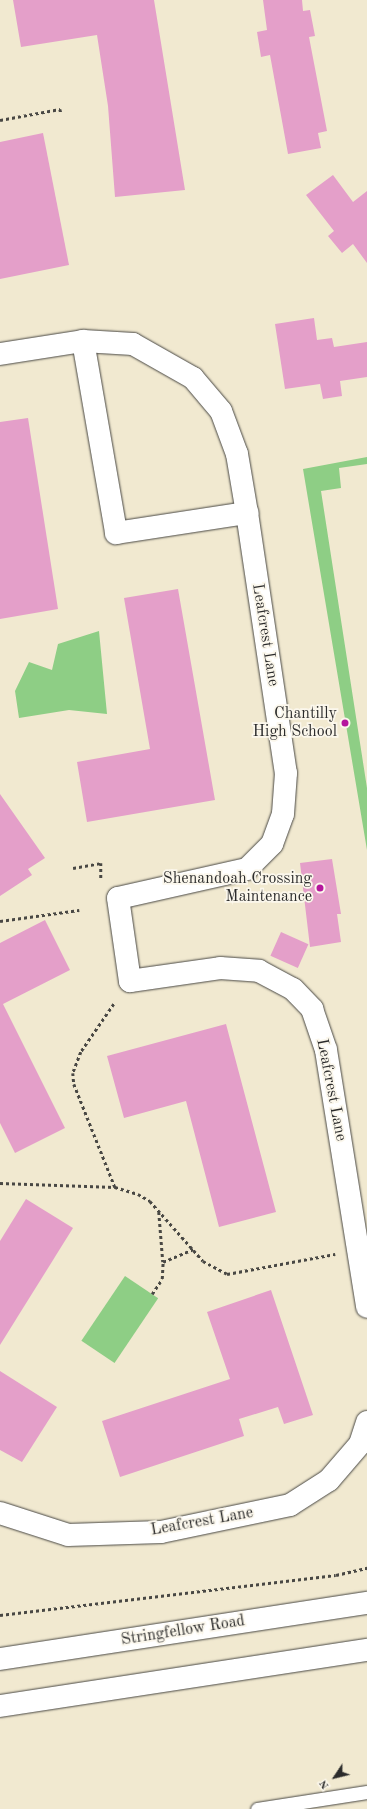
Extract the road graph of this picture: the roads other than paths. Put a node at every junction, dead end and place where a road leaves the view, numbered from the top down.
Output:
1 (83, 342) junction
2 (0, 354) edge
3 (247, 513) junction
4 (367, 1307) edge
5 (367, 1422) edge
6 (0, 1513) edge
7 (367, 1603) edge
8 (367, 1650) edge
9 (3, 1658) edge
10 (0, 1706) edge
11 (367, 1792) edge
12 (257, 1809) edge

1 - 2 street, Leafcrest Lane
1 - 3 street, Leafcrest Lane
1 - 3 street
3 - 4 street, Leafcrest Lane
5 - 6 street, Leafcrest Lane
7 - 9 street, Stringfellow Road
8 - 10 street
11 - 12 lane

